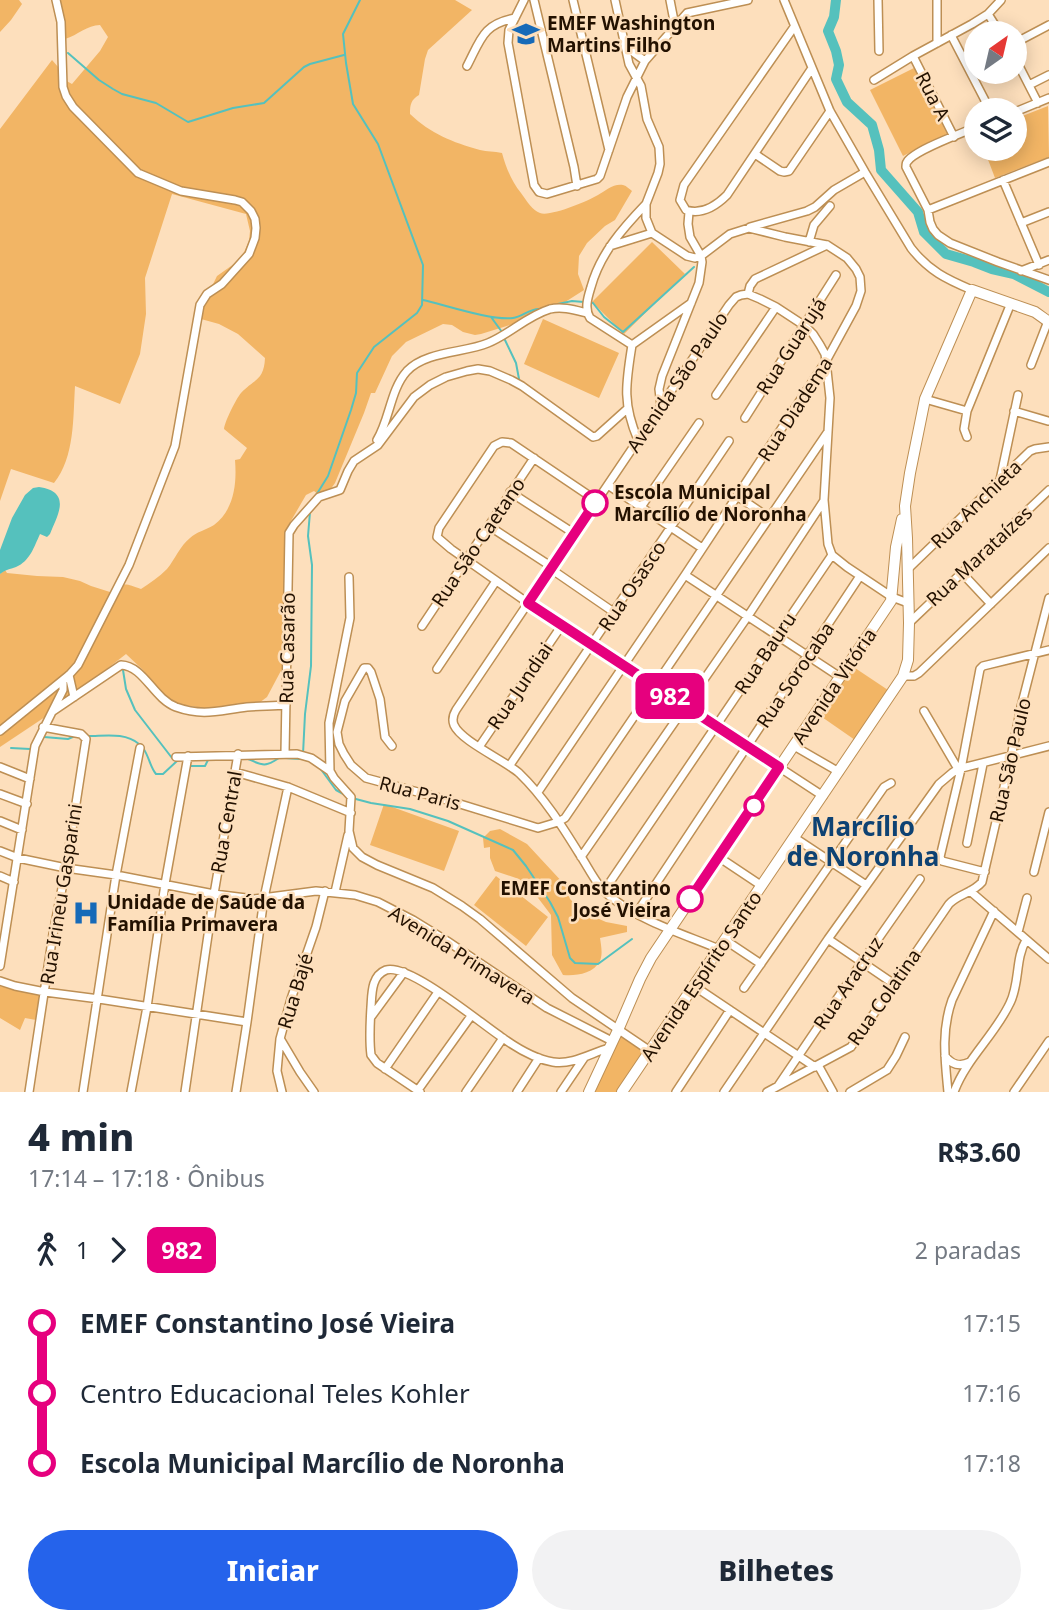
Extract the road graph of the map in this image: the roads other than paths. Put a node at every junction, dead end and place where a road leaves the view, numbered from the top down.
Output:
1 (56, 0) edge
2 (524, 0) edge
3 (534, 0) edge
4 (573, 0) edge
5 (615, 0) edge
6 (748, 0) edge
7 (784, 0) edge
8 (878, 0) edge
9 (937, 0) edge
10 (1001, 0) edge
11 (670, 2) edge
12 (729, 2) edge
13 (687, 13) junction
14 (988, 14) junction
15 (515, 18) junction
16 (992, 21) edge
17 (1049, 25) edge
18 (675, 26) junction
19 (794, 27) junction
20 (951, 36) junction
21 (1027, 37) edge
22 (937, 43) junction
23 (625, 46) junction
24 (879, 51) dead end
25 (913, 56) junction
26 (645, 61) junction
27 (467, 66) dead end
28 (812, 68) junction
29 (1049, 75) edge
30 (636, 77) junction
31 (874, 80) dead end
32 (1027, 81) edge
33 (1029, 85) junction
34 (984, 98) edge
35 (1049, 98) edge
36 (1038, 103) junction
37 (1027, 107) edge
38 (830, 111) junction
39 (964, 132) edge
40 (954, 136) junction
41 (609, 150) junction
42 (755, 154) junction
43 (1049, 162) edge
44 (865, 172) junction
45 (1003, 180) junction
46 (577, 186) junction
47 (646, 204) junction
48 (830, 206) dead end
49 (928, 211) junction
50 (689, 212) junction
51 (1049, 212) edge
52 (1021, 223) junction
53 (749, 228) junction
54 (652, 233) junction
55 (810, 242) junction
56 (827, 245) junction
57 (610, 246) junction
58 (701, 256) junction
59 (1049, 261) edge
60 (1039, 265) junction
61 (1021, 271) junction
62 (836, 275) dead end
63 (1049, 280) edge
64 (972, 290) junction
65 (748, 294) junction
66 (691, 303) junction
67 (1011, 303) junction
68 (776, 307) junction
69 (587, 313) junction
70 (1049, 321) edge
71 (805, 326) junction
72 (632, 345) junction
73 (826, 361) junction
74 (1031, 365) dead end
75 (716, 395) dead end
76 (1018, 395) dead end
77 (925, 399) junction
78 (661, 406) junction
79 (627, 409) junction
80 (967, 411) junction
81 (1014, 411) junction
82 (745, 418) dead end
83 (1048, 421) edge
84 (699, 423) dead end
85 (827, 433) junction
86 (967, 437) dead end
87 (638, 440) junction
88 (729, 442) dead end
89 (1049, 447) edge
90 (371, 450) junction
91 (534, 458) junction
92 (1000, 482) junction
93 (608, 485) junction
94 (1049, 490) edge
95 (510, 492) junction
96 (737, 496) junction
97 (824, 500) junction
98 (597, 501) junction
99 (641, 507) junction
100 (768, 517) junction
101 (489, 526) junction
102 (670, 527) junction
103 (575, 534) junction
104 (903, 538) junction
105 (702, 548) junction
106 (1049, 548) edge
107 (832, 555) junction
108 (466, 560) junction
109 (551, 568) junction
110 (907, 570) junction
111 (962, 573) junction
112 (685, 575) junction
113 (860, 576) junction
114 (349, 577) dead end
115 (496, 581) junction
116 (717, 595) junction
117 (892, 597) junction
118 (1049, 598) edge
119 (528, 603) junction
120 (908, 603) junction
121 (991, 604) junction
122 (615, 613) junction
123 (748, 616) junction
124 (909, 622) junction
125 (562, 625) junction
126 (422, 626) dead end
127 (777, 635) junction
128 (592, 645) junction
129 (1049, 650) edge
130 (1034, 654) junction
131 (808, 656) junction
132 (624, 666) junction
133 (437, 669) dead end
134 (903, 676) junction
135 (840, 677) junction
136 (66, 678) junction
137 (655, 686) junction
138 (74, 697) junction
139 (286, 705) junction
140 (685, 706) junction
141 (924, 711) dead end
142 (52, 712) junction
143 (716, 726) junction
144 (43, 727) junction
145 (0, 731) edge
146 (392, 746) dead end
147 (794, 746) junction
148 (1049, 746) edge
149 (479, 747) junction
150 (747, 747) junction
151 (140, 748) dead end
152 (285, 753) junction
153 (238, 754) junction
154 (188, 756) junction
155 (176, 757) dead end
156 (1011, 757) junction
157 (983, 764) junction
158 (510, 765) junction
159 (0, 767) edge
160 (779, 767) junction
161 (960, 769) junction
162 (330, 771) junction
163 (235, 772) junction
164 (839, 772) junction
165 (30, 779) junction
166 (891, 783) dead end
167 (288, 787) junction
168 (538, 792) junction
169 (0, 793) edge
170 (823, 796) junction
171 (27, 804) junction
172 (1049, 812) edge
173 (351, 813) junction
174 (0, 821) edge
175 (558, 822) junction
176 (1048, 824) edge
177 (22, 830) junction
178 (349, 831) junction
179 (795, 838) junction
180 (967, 844) dead end
181 (0, 851) edge
182 (581, 857) junction
183 (18, 858) junction
184 (720, 858) junction
185 (832, 863) junction
186 (66, 868) junction
187 (985, 872) junction
188 (1034, 872) dead end
189 (116, 875) junction
190 (0, 876) edge
191 (920, 879) dead end
192 (13, 882) junction
193 (165, 884) junction
194 (866, 885) junction
195 (762, 886) junction
196 (325, 891) junction
197 (604, 891) junction
198 (970, 891) junction
199 (335, 892) junction
200 (214, 894) junction
201 (264, 898) junction
202 (1027, 898) dead end
203 (0, 900) edge
204 (10, 904) junction
205 (949, 904) joint
206 (994, 911) junction
207 (636, 914) junction
208 (3, 927) edge
209 (671, 929) junction
210 (1018, 932) junction
211 (828, 939) junction
212 (725, 940) junction
213 (1026, 940) junction
214 (719, 949) junction
215 (2, 950) edge
216 (1049, 959) edge
217 (862, 962) junction
218 (761, 964) junction
219 (0, 966) edge
220 (404, 972) junction
221 (0, 981) edge
222 (894, 984) junction
223 (694, 986) junction
224 (744, 988) dead end
225 (46, 992) junction
226 (438, 992) junction
227 (99, 999) junction
228 (147, 1007) junction
229 (730, 1010) junction
230 (196, 1014) junction
231 (471, 1016) junction
232 (371, 1018) junction
233 (247, 1022) junction
234 (618, 1030) junction
235 (765, 1034) junction
236 (905, 1037) dead end
237 (503, 1038) junction
238 (281, 1039) junction
239 (1049, 1041) edge
240 (611, 1044) junction
241 (650, 1051) junction
242 (798, 1056) junction
243 (945, 1056) junction
244 (540, 1058) junction
245 (584, 1058) junction
246 (970, 1062) junction
247 (816, 1066) junction
248 (385, 1069) junction
249 (777, 1087) junction
250 (419, 1091) edge
251 (29, 1092) edge
252 (83, 1092) edge
253 (131, 1092) edge
254 (185, 1092) edge
255 (236, 1092) edge
256 (282, 1092) edge
257 (314, 1092) edge
258 (466, 1092) edge
259 (517, 1092) edge
260 (561, 1092) edge
261 (589, 1092) edge
262 (622, 1092) edge
263 (676, 1092) edge
264 (724, 1092) edge
265 (767, 1092) edge
266 (832, 1092) edge
267 (850, 1092) edge
268 (948, 1092) edge
269 (954, 1092) edge
270 (1014, 1092) edge

1 - 136 street
2 - 15 street
3 - 46 street
4 - 41 street
5 - 23 street
6 - 12 street
7 - 19 street
8 - 24 street
9 - 22 street
10 - 14 street
11 - 13 street
11 - 18 street
12 - 13 street
13 - 18 street
14 - 16 street
14 - 20 street
15 - 27 street
15 - 46 street
17 - 21 street
18 - 26 street
19 - 28 street
19 - 50 street
20 - 22 street
20 - 34 street
22 - 25 street
23 - 26 street
23 - 30 street
25 - 31 street
25 - 40 street, Rua A
26 - 30 street
28 - 38 street
28 - 42 street
29 - 33 street
30 - 41 street
30 - 47 street
32 - 33 street
33 - 36 street
35 - 36 street
36 - 37 street
38 - 42 street
38 - 44 street
39 - 40 street
40 - 49 street
41 - 46 street
42 - 50 street
43 - 45 street
44 - 53 street
44 - 64 street
45 - 49 street
45 - 52 street
47 - 54 street
47 - 57 street
48 - 55 street
49 - 61 street
50 - 58 street
51 - 52 street
52 - 60 street
53 - 55 street
53 - 58 street
54 - 57 street
54 - 58 street
55 - 56 street
56 - 65 street
56 - 73 street, Rua Diadema
57 - 69 street
58 - 66 street
59 - 60 street
60 - 61 street
61 - 63 street
62 - 71 street, Rua Guarujá
64 - 67 street
64 - 77 street, Avenida Espírito Santo
65 - 68 street
65 - 78 street, Avenida São Paulo
66 - 72 street
66 - 78 street
67 - 70 street
67 - 80 street
68 - 71 street
68 - 75 street, Rua Guarujá
69 - 72 street
69 - 90 street
70 - 74 street
71 - 73 street
71 - 82 street, Rua Guarujá
72 - 79 street
73 - 85 street
73 - 96 street, Rua Diadema
76 - 81 street
77 - 80 street
77 - 104 street, Avenida Espírito Santo
78 - 87 street, Avenida São Paulo
79 - 87 street
79 - 90 street
80 - 86 street
81 - 83 street
81 - 92 street
84 - 99 street
85 - 97 street
85 - 100 street
87 - 93 street, Avenida São Paulo
88 - 102 street, Rua Osasco
89 - 92 street, Rua Anchieta
90 - 139 street, Rua Casarão
91 - 95 street, Rua São Caetano
91 - 98 street
91 - 108 street
92 - 110 street, Rua Anchieta
93 - 98 street, Avenida São Paulo
93 - 99 street
94 - 111 street, Rua Marataízes
95 - 101 street, Rua São Caetano
95 - 103 street
96 - 100 street
96 - 105 street, Rua Diadema
97 - 107 street
97 - 123 street
98 - 103 street, Avenida São Paulo
99 - 102 street
100 - 116 street
101 - 108 street, Rua São Caetano
101 - 109 street
102 - 105 street
102 - 122 street, Rua Osasco
103 - 109 street, Avenida São Paulo
104 - 110 street, Avenida Espírito Santo
104 - 117 street, Avenida Vitória
105 - 112 street, Rua Diadema
106 - 121 street
107 - 113 street
107 - 127 street, Rua Bauru
108 - 115 street
108 - 126 street, Rua São Caetano
109 - 119 street, Avenida São Paulo
109 - 122 street
110 - 120 street, Avenida Espírito Santo
111 - 121 street
111 - 124 street, Rua Marataízes
112 - 116 street
112 - 132 street, Rua Diadema
113 - 117 street
113 - 131 street, Rua Sorocaba
114 - 162 street
115 - 119 street
115 - 133 street
116 - 123 street
116 - 137 street
117 - 120 street
117 - 135 street, Avenida Vitória
118 - 130 street, Rua São Paulo
119 - 125 street
119 - 149 street, Avenida São Paulo
120 - 124 street, Avenida Espírito Santo
121 - 134 street
122 - 128 street, Rua Osasco
123 - 127 street
123 - 140 street
124 - 134 street, Avenida Espírito Santo
125 - 128 street
125 - 149 street, Rua Jundiai
127 - 131 street
127 - 143 street, Rua Bauru
128 - 132 street
128 - 158 street, Rua Osasco
129 - 130 street
130 - 156 street, Rua São Paulo
130 - 161 street
131 - 135 street
131 - 150 street, Rua Sorocaba
132 - 137 street
132 - 168 street, Rua Diadema
134 - 164 street, Avenida Espírito Santo
135 - 147 street, Avenida Vitória
136 - 138 street
136 - 142 street
136 - 145 street
137 - 140 street
137 - 175 street
138 - 139 street
138 - 142 street
139 - 152 street, Rua Casarão
140 - 143 street
140 - 182 street
141 - 161 street
142 - 144 street
143 - 150 street
143 - 197 street, Rua Bauru
144 - 165 street
144 - 186 street, Rua Irineu Gasparini
146 - 175 street, Rua Paris
147 - 160 street, Avenida Vitória
147 - 164 street
148 - 156 street
149 - 158 street, Avenida São Paulo
150 - 160 street
150 - 207 street, Rua Sorocaba
151 - 189 street
152 - 153 street
152 - 162 street
153 - 154 street
153 - 163 street, Rua Central
154 - 155 street
154 - 193 street
156 - 157 street
156 - 187 street, Rua São Paulo
157 - 161 street
157 - 180 street
158 - 168 street, Avenida São Paulo
159 - 165 street
160 - 170 street
160 - 184 street, Avenida Vitória
161 - 187 street
161 - 194 street
162 - 173 street
163 - 167 street
163 - 200 street, Rua Central
164 - 170 street, Avenida Espírito Santo
165 - 171 street
166 - 185 street
167 - 173 street
167 - 201 street
168 - 175 street, Avenida São Paulo
169 - 171 street
170 - 179 street, Avenida Espírito Santo
171 - 177 street
172 - 176 street
173 - 178 street
174 - 177 street
175 - 182 street, Avenida São Paulo
176 - 188 street
177 - 183 street
178 - 199 street
178 - 234 street
179 - 185 street
179 - 195 street, Avenida Espírito Santo
181 - 183 street, Avenida Primavera
182 - 197 street, Avenida São Paulo
183 - 186 street, Avenida Primavera
183 - 192 street
184 - 195 street
184 - 209 street, Avenida Vitória
185 - 194 street
185 - 218 street
186 - 189 street, Avenida Primavera
186 - 225 street, Rua Irineu Gasparini
187 - 198 street, Rua São Paulo
189 - 193 street, Avenida Primavera
189 - 227 street
190 - 192 street
191 - 217 street, Rua Aracruz
192 - 204 street
193 - 200 street, Avenida Primavera
193 - 228 street
194 - 211 street
195 - 212 street, Avenida Espírito Santo
196 - 199 street, Avenida Primavera
196 - 201 street, Avenida Primavera
196 - 238 street, Rua Bajé
197 - 207 street, Avenida São Paulo
198 - 205 street, Rua São Paulo
198 - 206 street
199 - 240 street, Avenida Primavera
200 - 201 street, Avenida Primavera
200 - 230 street, Rua Central
201 - 233 street
202 - 210 street
203 - 204 street
204 - 208 street
205 - 222 street, Rua Colatina
206 - 210 street
206 - 243 street
207 - 209 street, Avenida São Paulo
208 - 215 street
209 - 214 street, Avenida São Paulo
209 - 234 street, Avenida Vitória
210 - 213 street
211 - 217 street
211 - 235 street
212 - 214 street, Avenida Espírito Santo
212 - 218 street
213 - 216 street
213 - 246 street
214 - 223 street, Avenida Espírito Santo
215 - 219 street
217 - 222 street
217 - 242 street, Rua Aracruz
218 - 224 street
220 - 226 street
220 - 232 street
220 - 232 street
221 - 225 street
222 - 247 street, Rua Colatina
223 - 229 street
223 - 241 street, Avenida Espírito Santo
225 - 227 street
225 - 251 street, Rua Irineu Gasparini
226 - 231 street
226 - 248 street
227 - 228 street
227 - 252 street
228 - 230 street
228 - 253 street
229 - 235 street
229 - 263 street
230 - 233 street
230 - 254 street, Rua Central
231 - 237 street
231 - 250 street
232 - 248 street
233 - 255 street
234 - 240 street, Avenida Vitória
234 - 241 street
235 - 242 street
235 - 264 street
236 - 267 street
237 - 244 street
237 - 258 street
238 - 256 street, Rua Bajé
238 - 257 street
239 - 270 street
240 - 245 street
240 - 261 street, Avenida Vitória
241 - 262 street, Avenida Espírito Santo
242 - 247 street
242 - 249 street, Rua Aracruz
243 - 246 street
243 - 268 street
244 - 245 street
244 - 259 street
245 - 260 street
246 - 269 street
247 - 249 street, Rua Colatina
247 - 266 street
248 - 250 street
249 - 265 street, Rua Colatina

